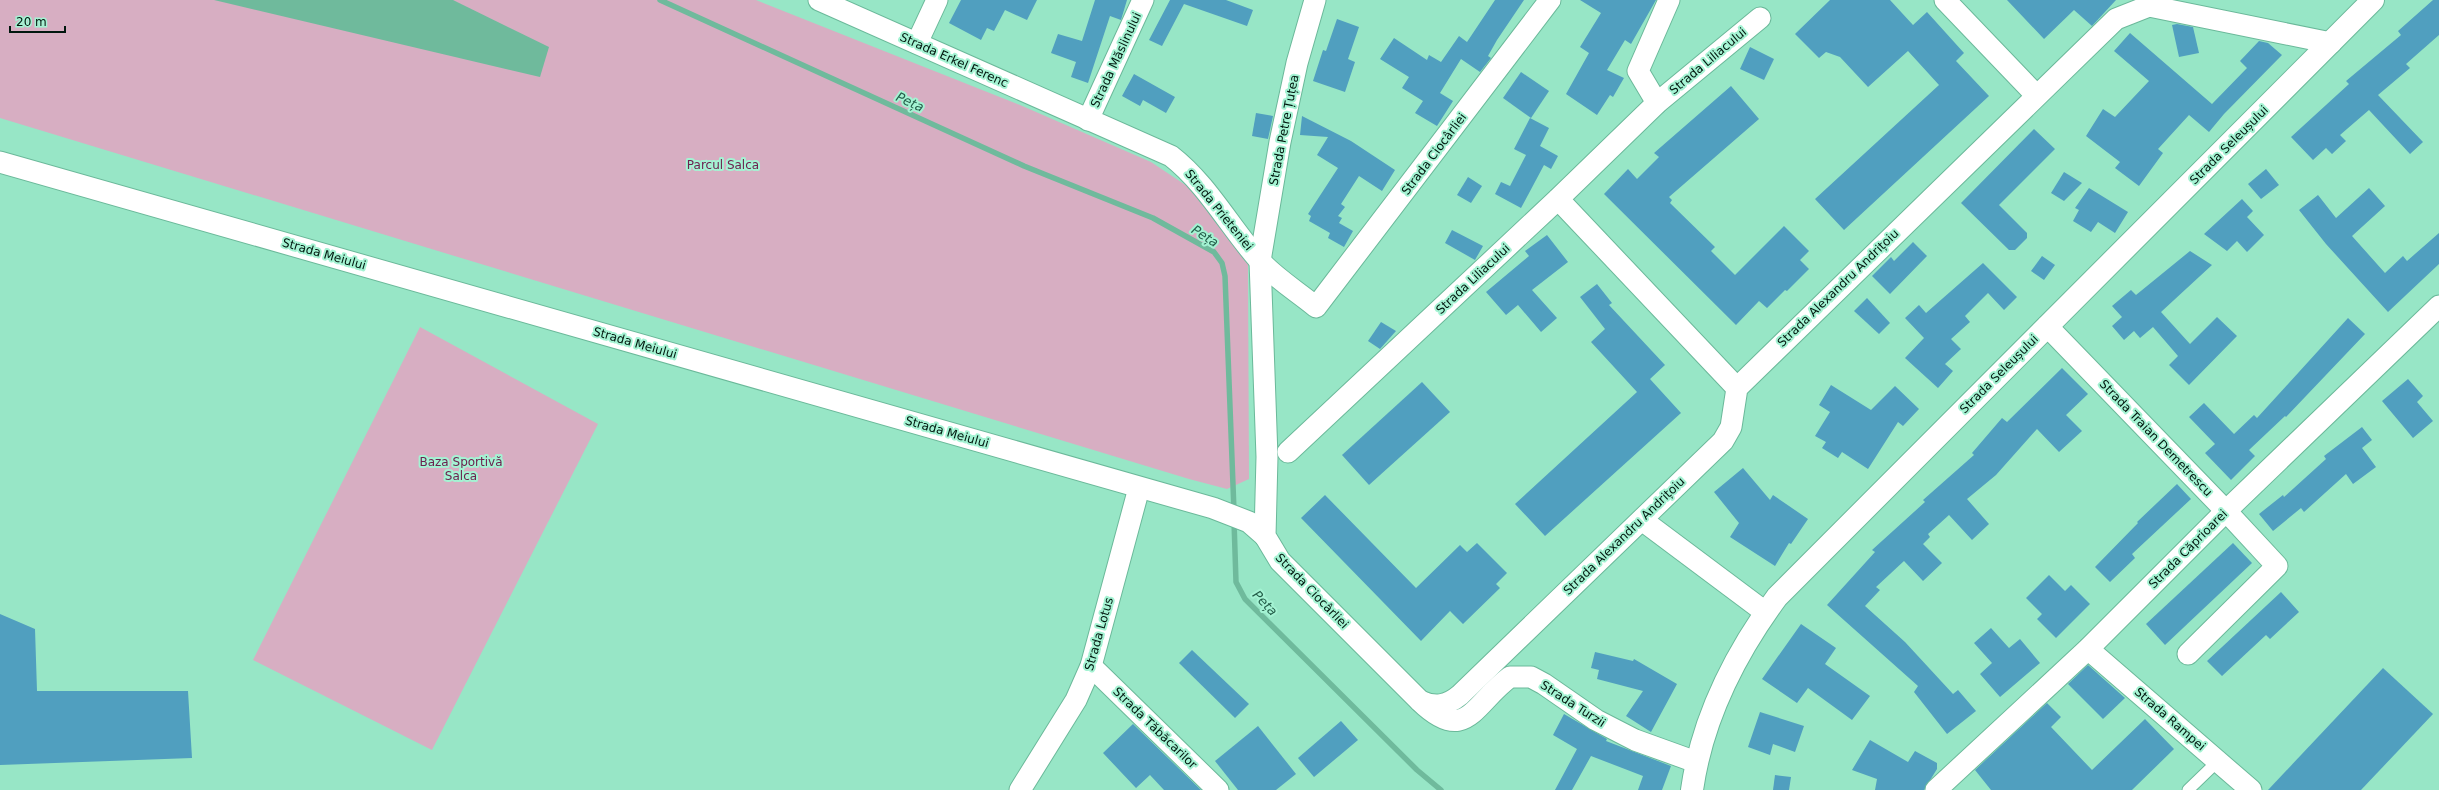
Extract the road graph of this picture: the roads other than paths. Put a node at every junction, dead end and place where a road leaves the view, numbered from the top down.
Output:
1 (819, 0) edge
2 (937, 0) edge
3 (1144, 0) edge
4 (1315, 0) edge
5 (1550, 0) edge
6 (1669, 0) edge
7 (1945, 0) edge
8 (2372, 0) edge
9 (2151, 3) edge
10 (1760, 18) dead end
11 (917, 43) junction
12 (2331, 43) junction
13 (2036, 95) junction
14 (1657, 103) junction
15 (1088, 120) junction
16 (0, 162) edge
17 (1558, 199) junction
18 (1260, 261) junction
19 (2439, 306) edge
20 (1316, 307) joint
21 (2047, 326) junction
22 (1737, 388) junction
23 (1288, 452) dead end
24 (1139, 488) junction
25 (2226, 511) junction
26 (1642, 520) junction
27 (1265, 536) junction
28 (1765, 612) junction
29 (2088, 649) junction
30 (2188, 654) dead end
31 (1091, 666) junction
32 (1420, 701) junction
33 (2218, 761) junction
34 (1696, 762) junction
35 (1020, 790) edge
36 (1218, 790) edge
37 (1692, 790) edge
38 (1936, 790) edge
39 (2188, 790) edge
40 (2251, 790) edge

1 - 11 street, Strada Erkel Ferenc
2 - 11 street
3 - 15 street, Strada Măslinului
4 - 18 street, Strada Petre Țuțea
5 - 20 street, Strada Ciocârliei
6 - 14 street, Strada Liliacului
7 - 13 street
8 - 12 main road, Strada Seleușului
9 - 12 street, Strada Alexandru Andrițoiu
9 - 13 street, Strada Alexandru Andrițoiu
10 - 14 street, Strada Liliacului
11 - 15 street, Strada Erkel Ferenc
12 - 21 main road, Strada Seleușului
13 - 22 street, Strada Alexandru Andrițoiu
14 - 17 street, Strada Liliacului
15 - 18 street, Strada Prieteniei
16 - 24 street, Strada Meiului
17 - 22 street
17 - 23 street, Strada Liliacului
18 - 20 street, Strada Prieteniei
18 - 27 street, Strada Prieteniei
19 - 25 street, Strada Căprioarei
21 - 25 street, Strada Traian Demetrescu
21 - 28 main road, Strada Seleușului
22 - 26 street, Strada Alexandru Andrițoiu
24 - 27 street, Strada Meiului
24 - 31 street, Strada Lotus
25 - 29 street, Strada Căprioarei
25 - 30 street, Strada Traian Demetrescu
26 - 28 street
26 - 32 street, Strada Alexandru Andrițoiu
27 - 32 street, Strada Ciocârliei
28 - 34 main road, Strada Seleușului
29 - 33 street, Strada Rampei
29 - 38 street, Strada Căprioarei
31 - 35 street, Strada Lotus
31 - 36 street, Strada Tăbăcarilor
32 - 34 street, Strada Turzii
33 - 39 lane
33 - 40 street, Strada Rampei
34 - 37 main road, Strada Seleușului

